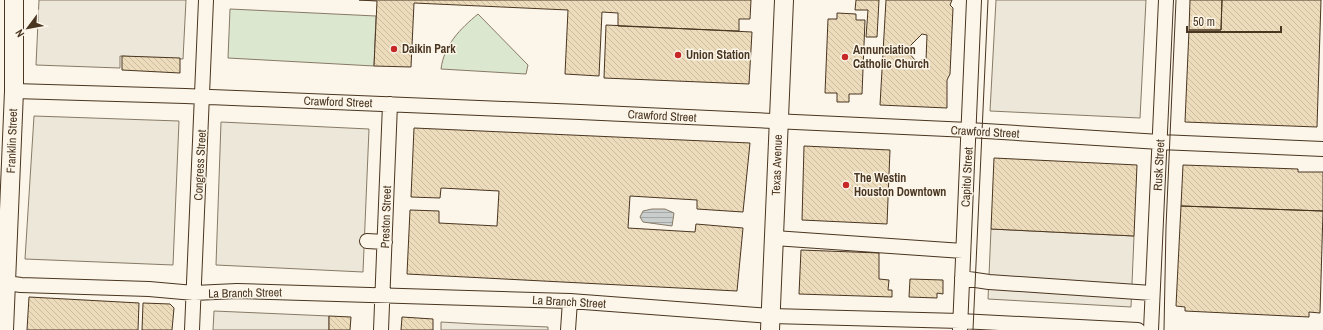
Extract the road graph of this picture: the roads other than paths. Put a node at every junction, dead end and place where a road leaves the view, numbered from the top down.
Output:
1 (14, 0) edge
2 (206, 0) edge
3 (784, 0) edge
4 (974, 0) edge
5 (1166, 0) edge
6 (7, 90) edge
7 (203, 97) junction
8 (390, 104) junction
9 (779, 122) junction
10 (969, 130) junction
11 (1160, 142) junction
12 (1323, 149) edge
13 (774, 238) junction
14 (367, 241) dead end
15 (385, 242) junction
16 (963, 250) junction
17 (962, 278) junction
18 (3, 283) edge
19 (194, 293) junction
20 (1152, 293) junction
21 (383, 295) junction
22 (570, 301) junction
23 (771, 323) edge
24 (873, 324) edge
25 (960, 326) edge
26 (4, 330) edge
27 (192, 330) edge
28 (381, 330) edge
29 (568, 330) edge
30 (1138, 330) edge
31 (1151, 330) edge

1 - 6 main road, Franklin Street
2 - 7 street, Congress Street
3 - 9 main road, Texas Avenue
4 - 10 street, Capitol Street
5 - 11 street, Rusk Street
6 - 7 street, Crawford Street
6 - 18 main road, Franklin Street
7 - 8 street, Crawford Street
7 - 19 street, Congress Street
8 - 9 street, Crawford Street
8 - 15 street, Preston Street
9 - 10 street, Crawford Street
9 - 13 main road, Texas Avenue
10 - 11 street, Crawford Street
10 - 16 street, Capitol Street
11 - 12 street, Crawford Street
11 - 20 street, Rusk Street
13 - 16 street
13 - 23 main road, Texas Avenue
14 - 15 street
15 - 21 street, Preston Street
16 - 17 street, Capitol Street
17 - 20 street
17 - 25 street, Capitol Street
18 - 19 street, La Branch Street
18 - 26 main road, Franklin Street
19 - 21 street, La Branch Street
19 - 27 street, Congress Street
20 - 31 street, Rusk Street
21 - 22 street, La Branch Street
21 - 28 street, Preston Street
22 - 23 street, La Branch Street
22 - 29 street
23 - 24 street, La Branch Street
24 - 25 street, La Branch Street
25 - 30 street, La Branch Street

